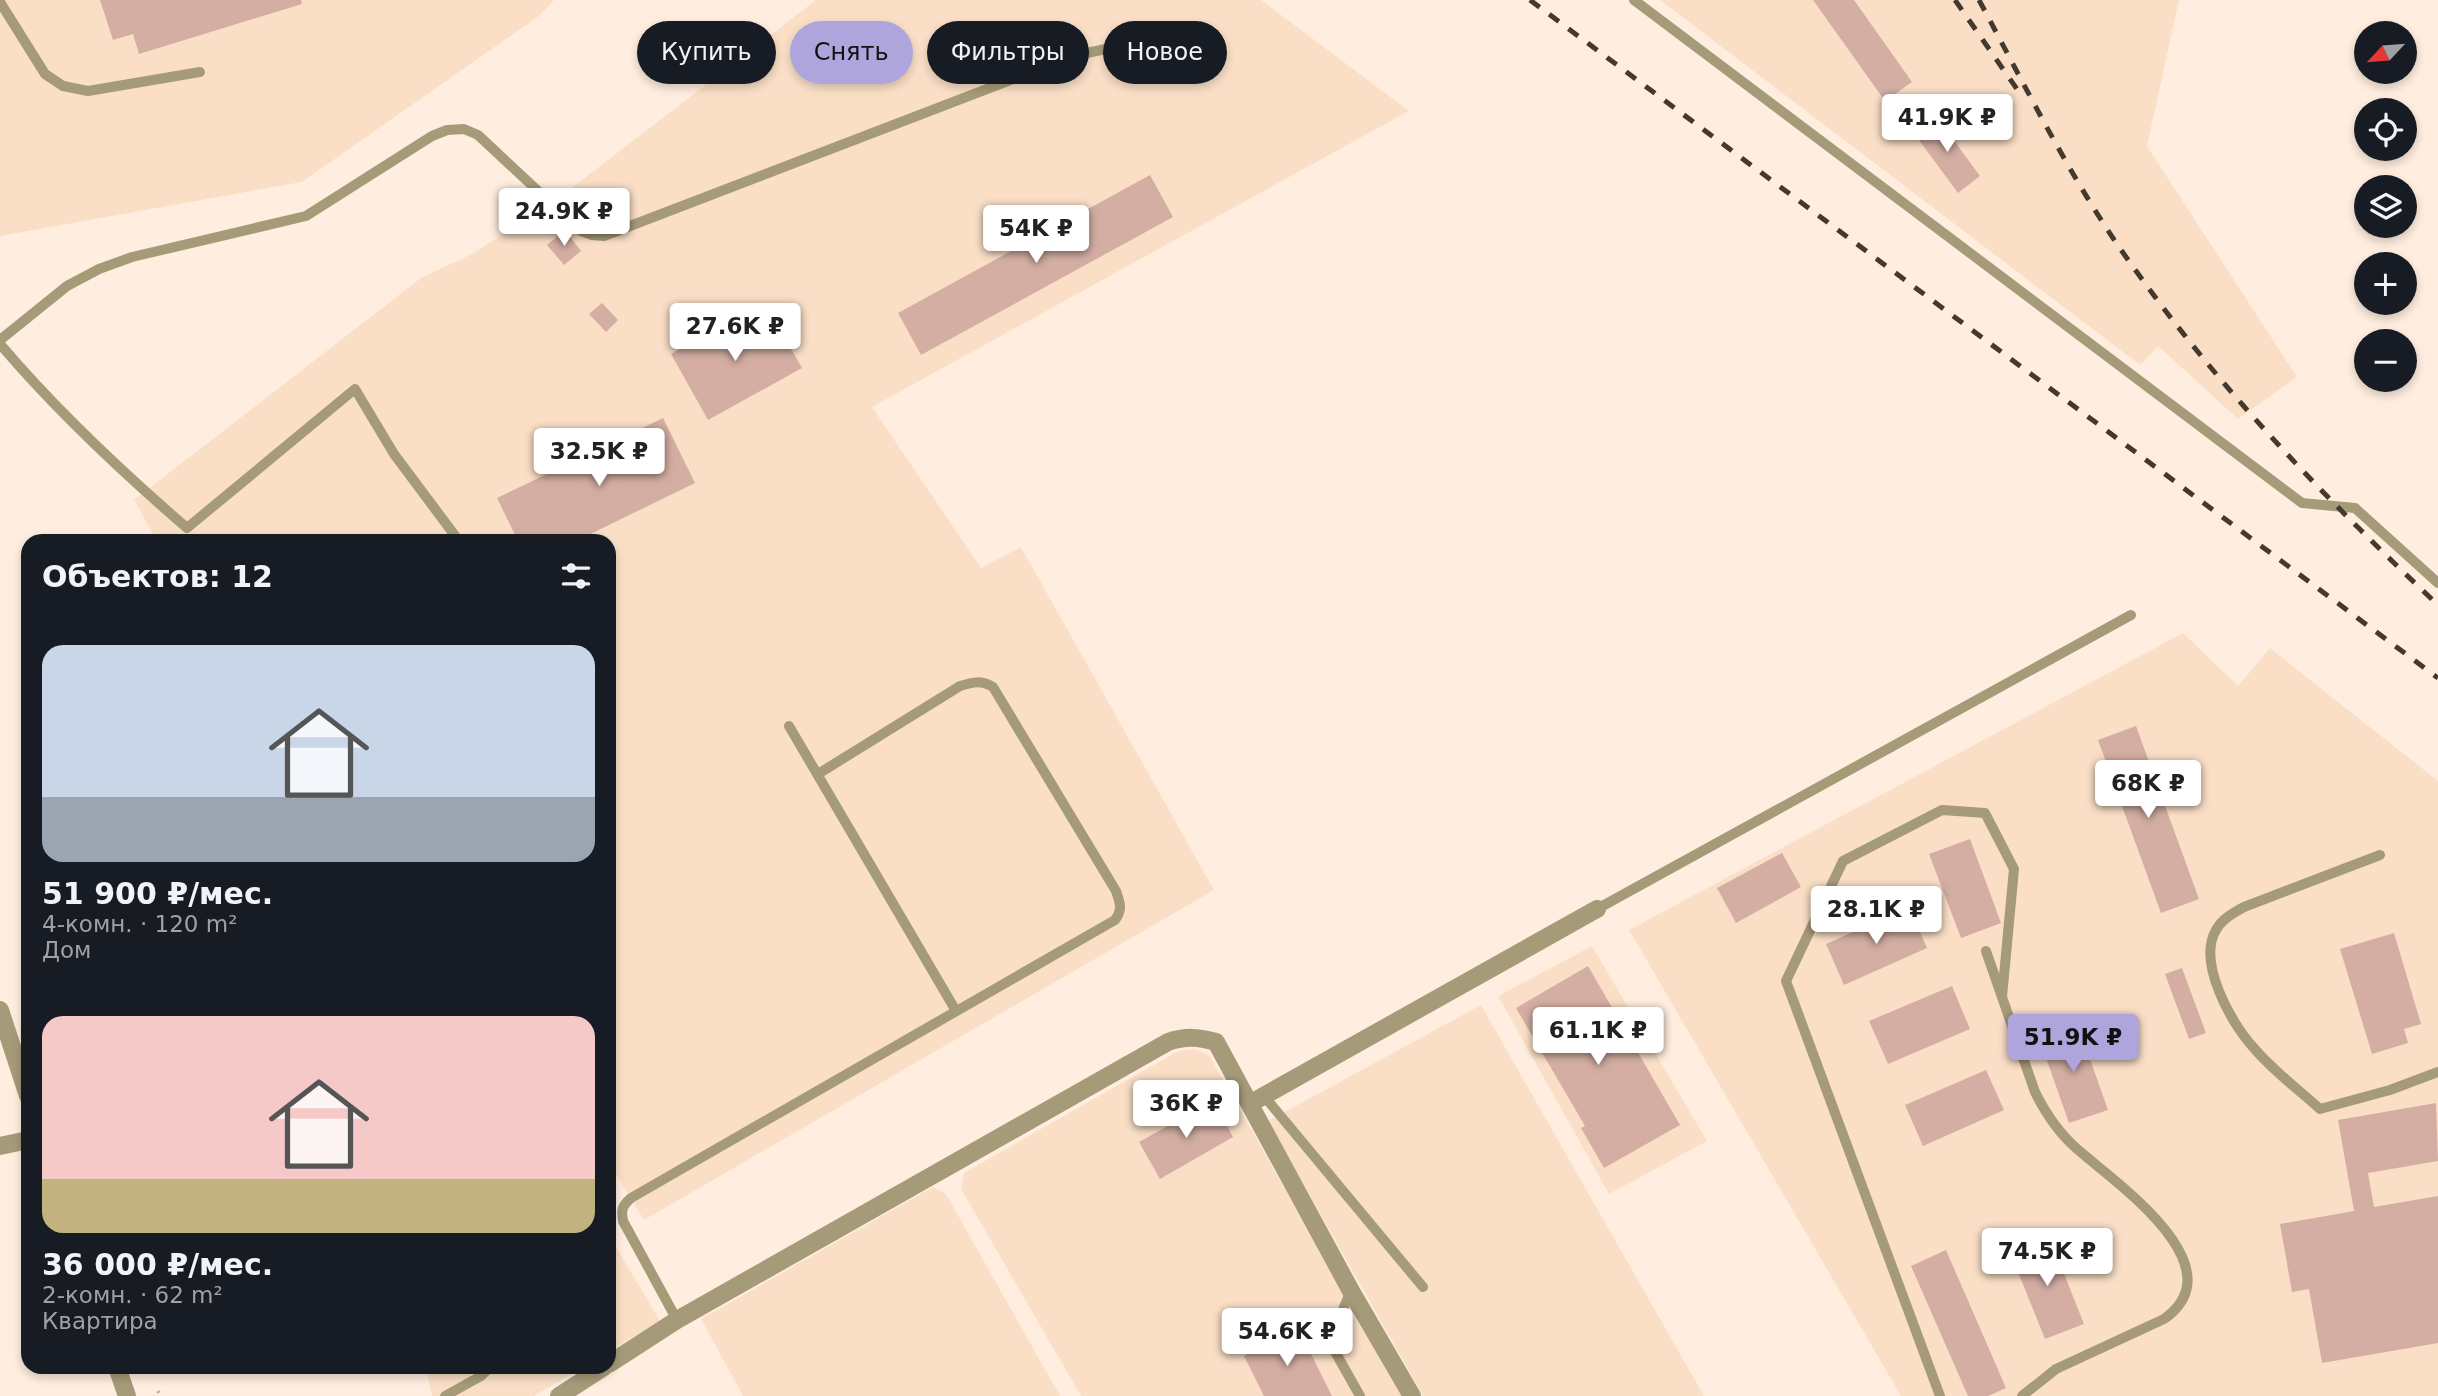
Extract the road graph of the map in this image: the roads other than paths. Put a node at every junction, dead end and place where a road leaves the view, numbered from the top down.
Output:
1 (1634, 0) edge
2 (0, 2) edge
3 (1103, 50) edge
4 (200, 72) dead end
5 (0, 342) edge
6 (454, 534) edge
7 (2438, 583) edge
8 (2131, 615) dead end
9 (789, 726) dead end
10 (818, 774) junction
11 (2380, 855) dead end
12 (1597, 909) joint
13 (1986, 951) dead end
14 (2002, 997) junction
15 (0, 1010) edge
16 (956, 1012) junction
17 (2438, 1072) edge
18 (21, 1074) edge
19 (1257, 1100) junction
20 (21, 1142) edge
21 (0, 1146) edge
22 (1423, 1287) dead end
23 (1352, 1291) junction
24 (677, 1320) junction
25 (616, 1359) edge
26 (119, 1374) edge
27 (483, 1374) edge
28 (593, 1374) edge
29 (127, 1396) edge
30 (445, 1396) edge
31 (558, 1396) edge
32 (1360, 1396) edge
33 (1412, 1396) edge
34 (1940, 1396) edge
35 (2022, 1396) edge

1 - 7 lane
2 - 4 lane
3 - 5 lane
5 - 6 lane
8 - 12 lane
9 - 10 lane
10 - 16 lane
10 - 16 lane
11 - 17 lane
12 - 19 street
13 - 14 lane
14 - 34 lane
14 - 35 lane
15 - 18 street
16 - 24 lane
19 - 22 lane
19 - 23 street
19 - 24 street
20 - 21 street
23 - 32 lane
23 - 33 street
24 - 25 street
26 - 29 street
27 - 30 lane
28 - 31 street

